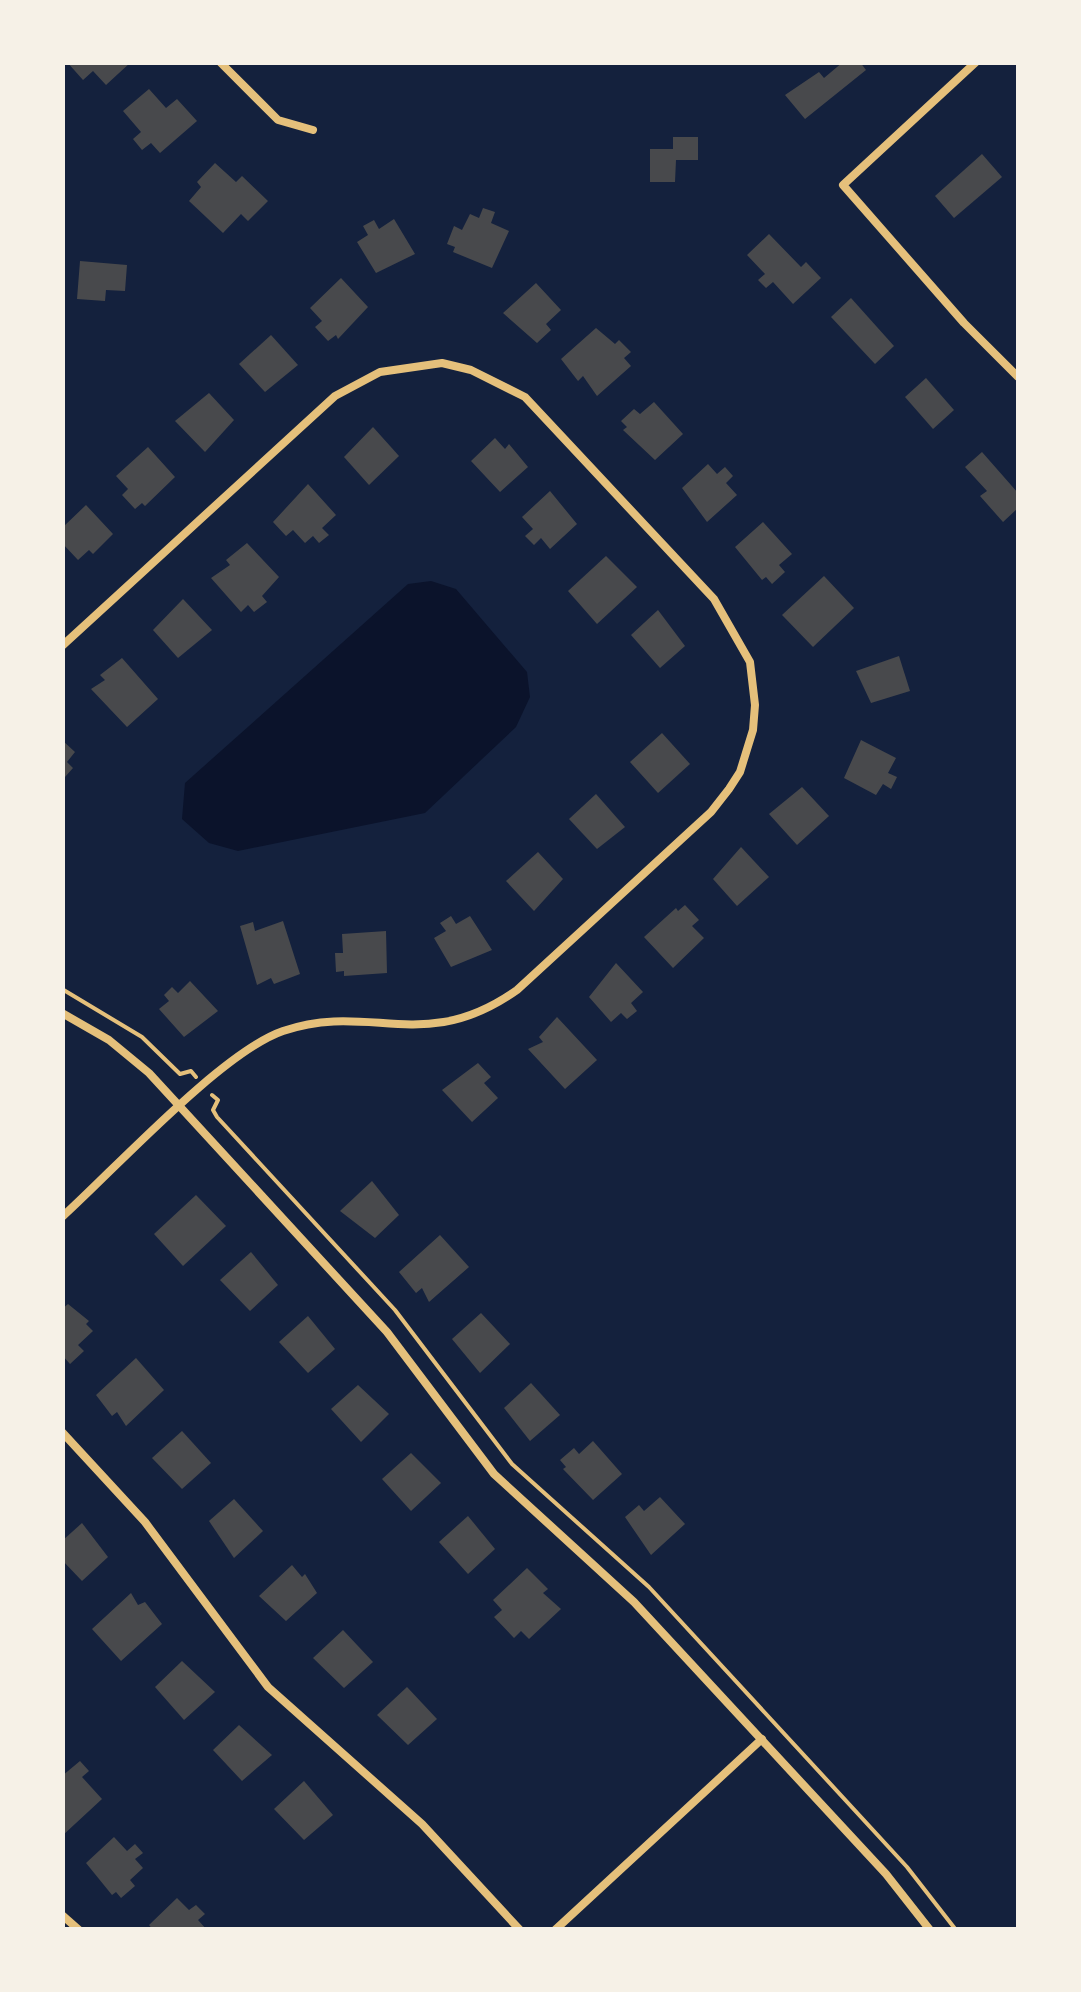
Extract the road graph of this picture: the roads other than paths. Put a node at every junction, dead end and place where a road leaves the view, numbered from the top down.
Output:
1 (220, 62) edge
2 (976, 62) edge
3 (313, 130) dead end
4 (1018, 377) edge
5 (62, 646) edge
6 (62, 1014) edge
7 (182, 1108) junction
8 (62, 1216) edge
9 (62, 1432) edge
10 (762, 1738) junction
11 (62, 1915) edge
12 (79, 1930) edge
13 (520, 1930) edge
14 (554, 1930) edge
15 (930, 1930) edge

1 - 3 street
2 - 4 street
5 - 7 street
6 - 7 street
7 - 8 street
7 - 10 street
9 - 13 street
10 - 14 street
10 - 15 street
11 - 12 street

